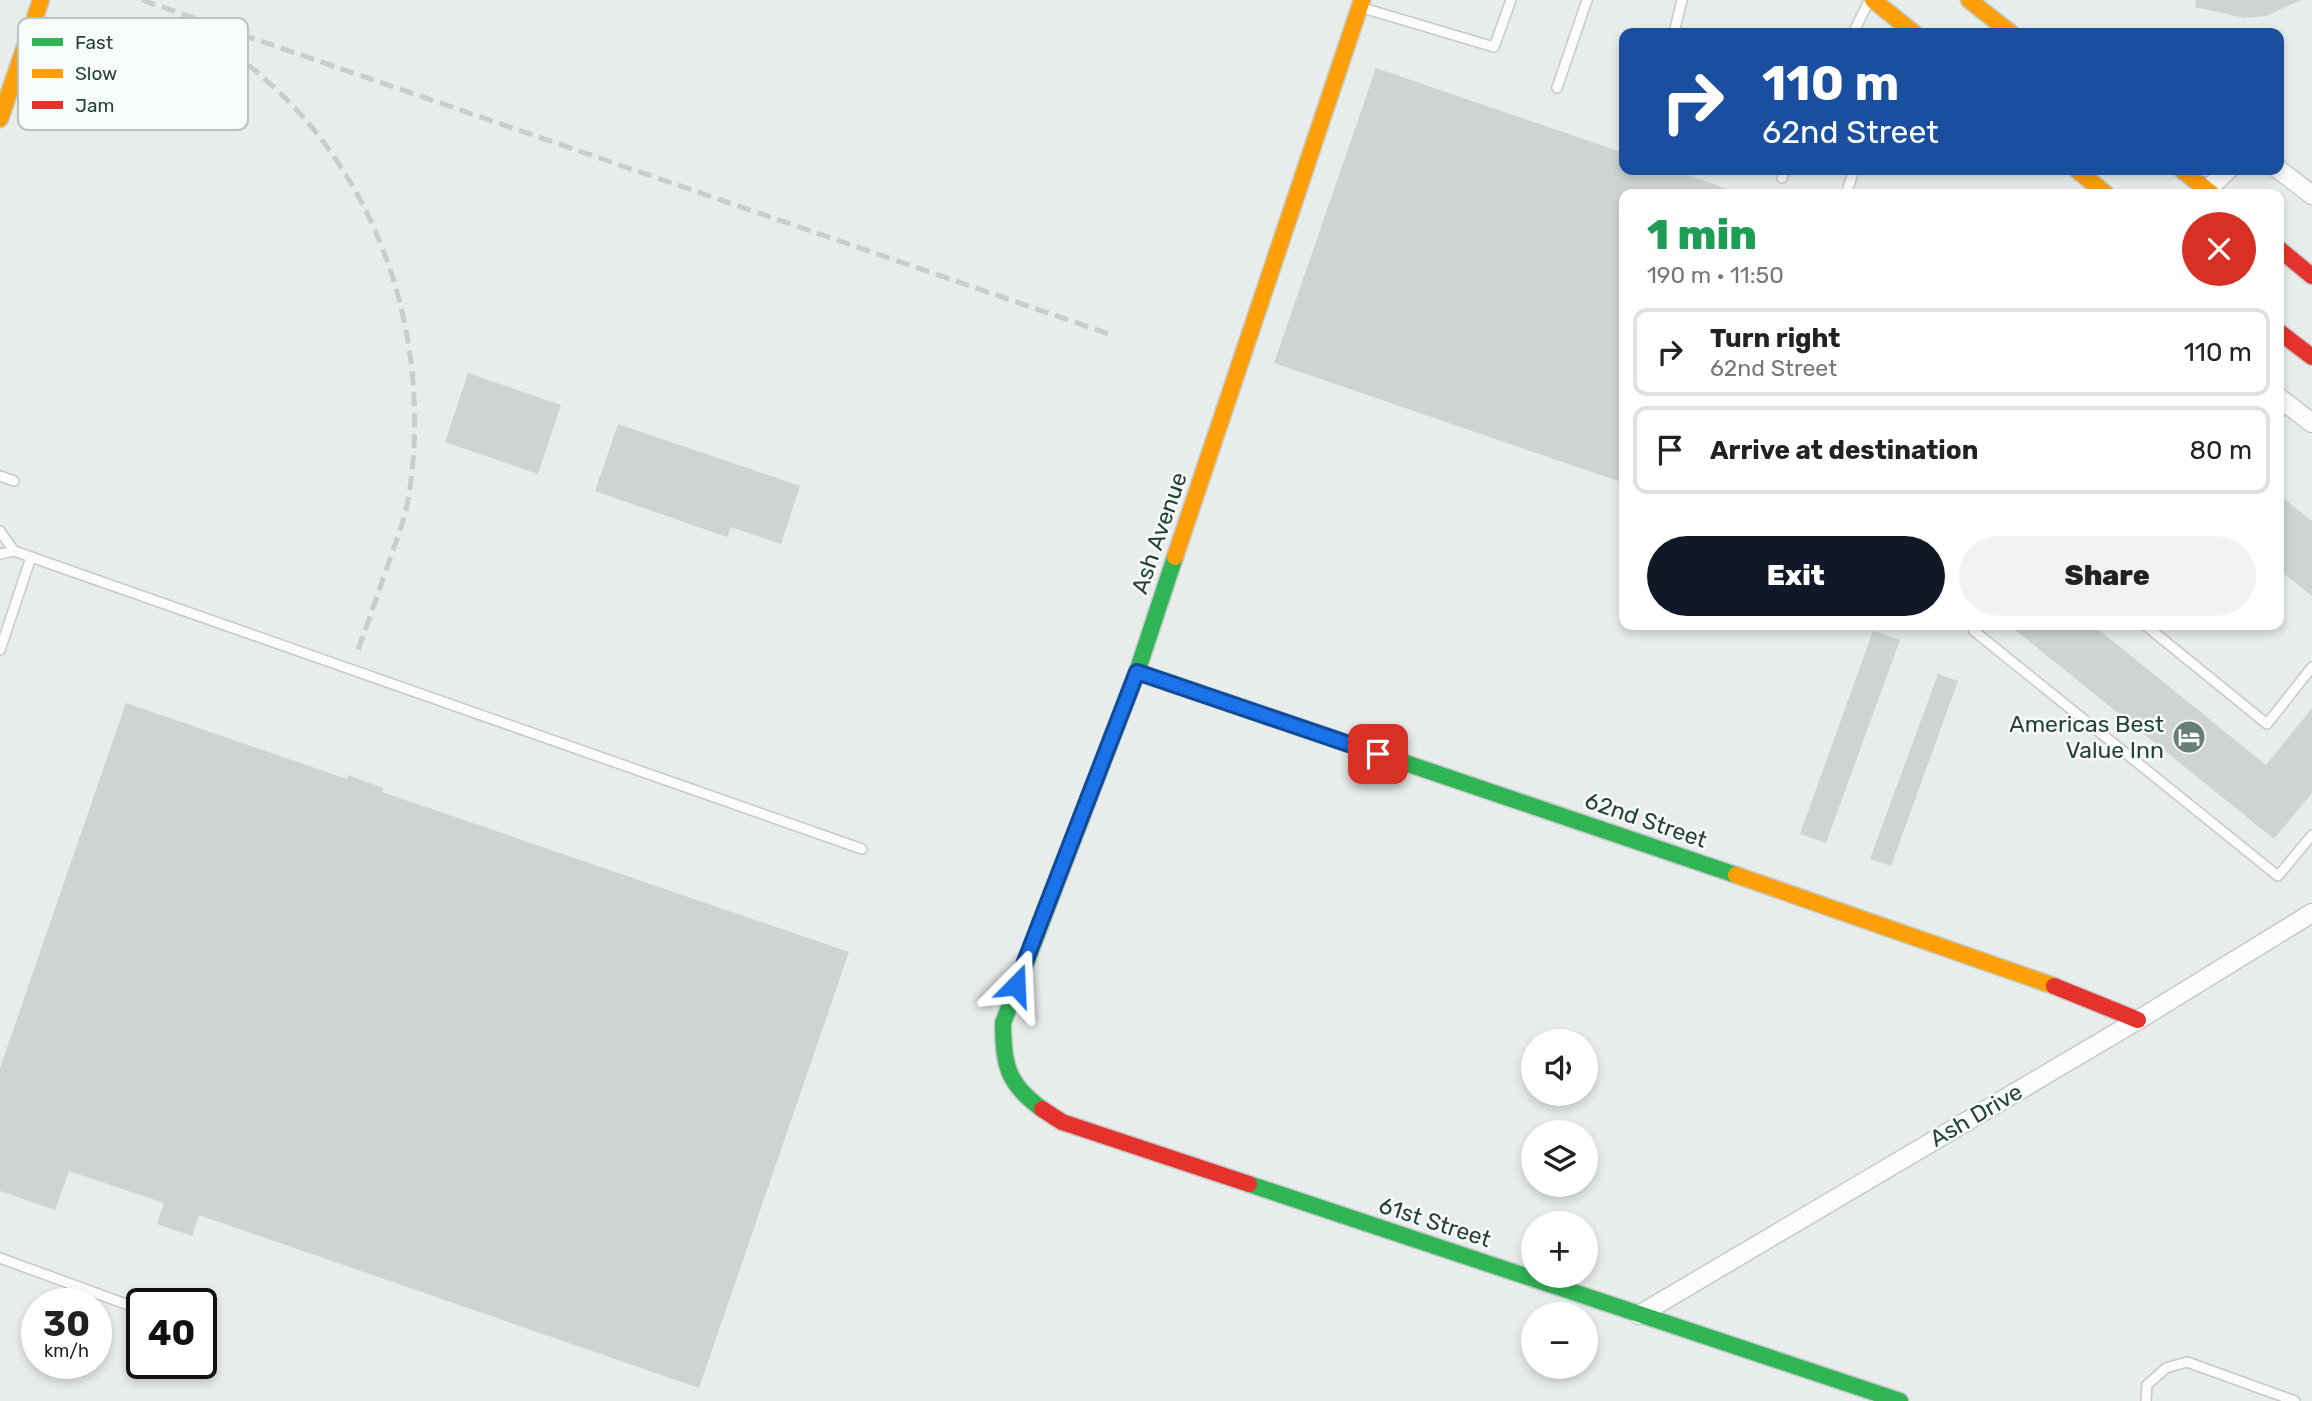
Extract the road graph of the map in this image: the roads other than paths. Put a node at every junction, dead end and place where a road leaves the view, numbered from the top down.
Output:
1 (41, 0) edge
2 (1511, 0) edge
3 (1587, 0) edge
4 (1682, 0) edge
5 (1871, 0) edge
6 (1969, 0) edge
7 (1361, 4) edge
8 (35, 18) edge
9 (1675, 28) edge
10 (1856, 28) edge
11 (1904, 28) edge
12 (2005, 28) edge
13 (18, 67) edge
14 (1557, 88) dead end
15 (0, 119) edge
16 (2284, 174) edge
17 (2083, 175) edge
18 (2188, 175) edge
19 (2224, 175) edge
20 (2100, 189) edge
21 (2203, 189) edge
22 (2211, 189) edge
23 (2312, 195) edge
24 (2284, 253) edge
25 (2312, 276) edge
26 (2284, 336) edge
27 (2312, 357) edge
28 (2284, 407) edge
29 (2312, 424) edge
30 (0, 476) edge
31 (15, 481) dead end
32 (0, 531) edge
33 (14, 551) junction
34 (0, 554) edge
35 (31, 557) junction
36 (1975, 630) edge
37 (2150, 630) edge
38 (0, 650) edge
39 (2312, 667) edge
40 (1137, 672) junction
41 (2312, 835) edge
42 (862, 849) dead end
43 (2311, 917) edge
44 (2138, 1020) junction
45 (1009, 1077) joint
46 (0, 1258) edge
47 (126, 1304) edge
48 (1639, 1315) junction
49 (1900, 1401) edge
50 (2146, 1401) edge
51 (2295, 1401) edge

1 - 8 main road
2 - 7 lane
3 - 14 lane
4 - 9 lane
5 - 10 lane
5 - 11 main road
6 - 12 main road
7 - 40 main road, Ash Avenue
13 - 15 main road
16 - 23 street
17 - 20 main road
18 - 21 main road
19 - 22 street
24 - 25 main road
26 - 27 main road
28 - 29 street
30 - 31 lane
32 - 33 lane
33 - 34 lane
33 - 35 lane
35 - 38 lane
35 - 42 lane
36 - 41 lane
37 - 39 lane
40 - 44 main road, 62nd Street
40 - 45 main road, Ash Avenue
43 - 44 street, Ash Drive
44 - 48 street, Ash Drive
45 - 48 main road, 61st Street
46 - 47 lane
48 - 49 main road, 61st Street
50 - 51 lane

